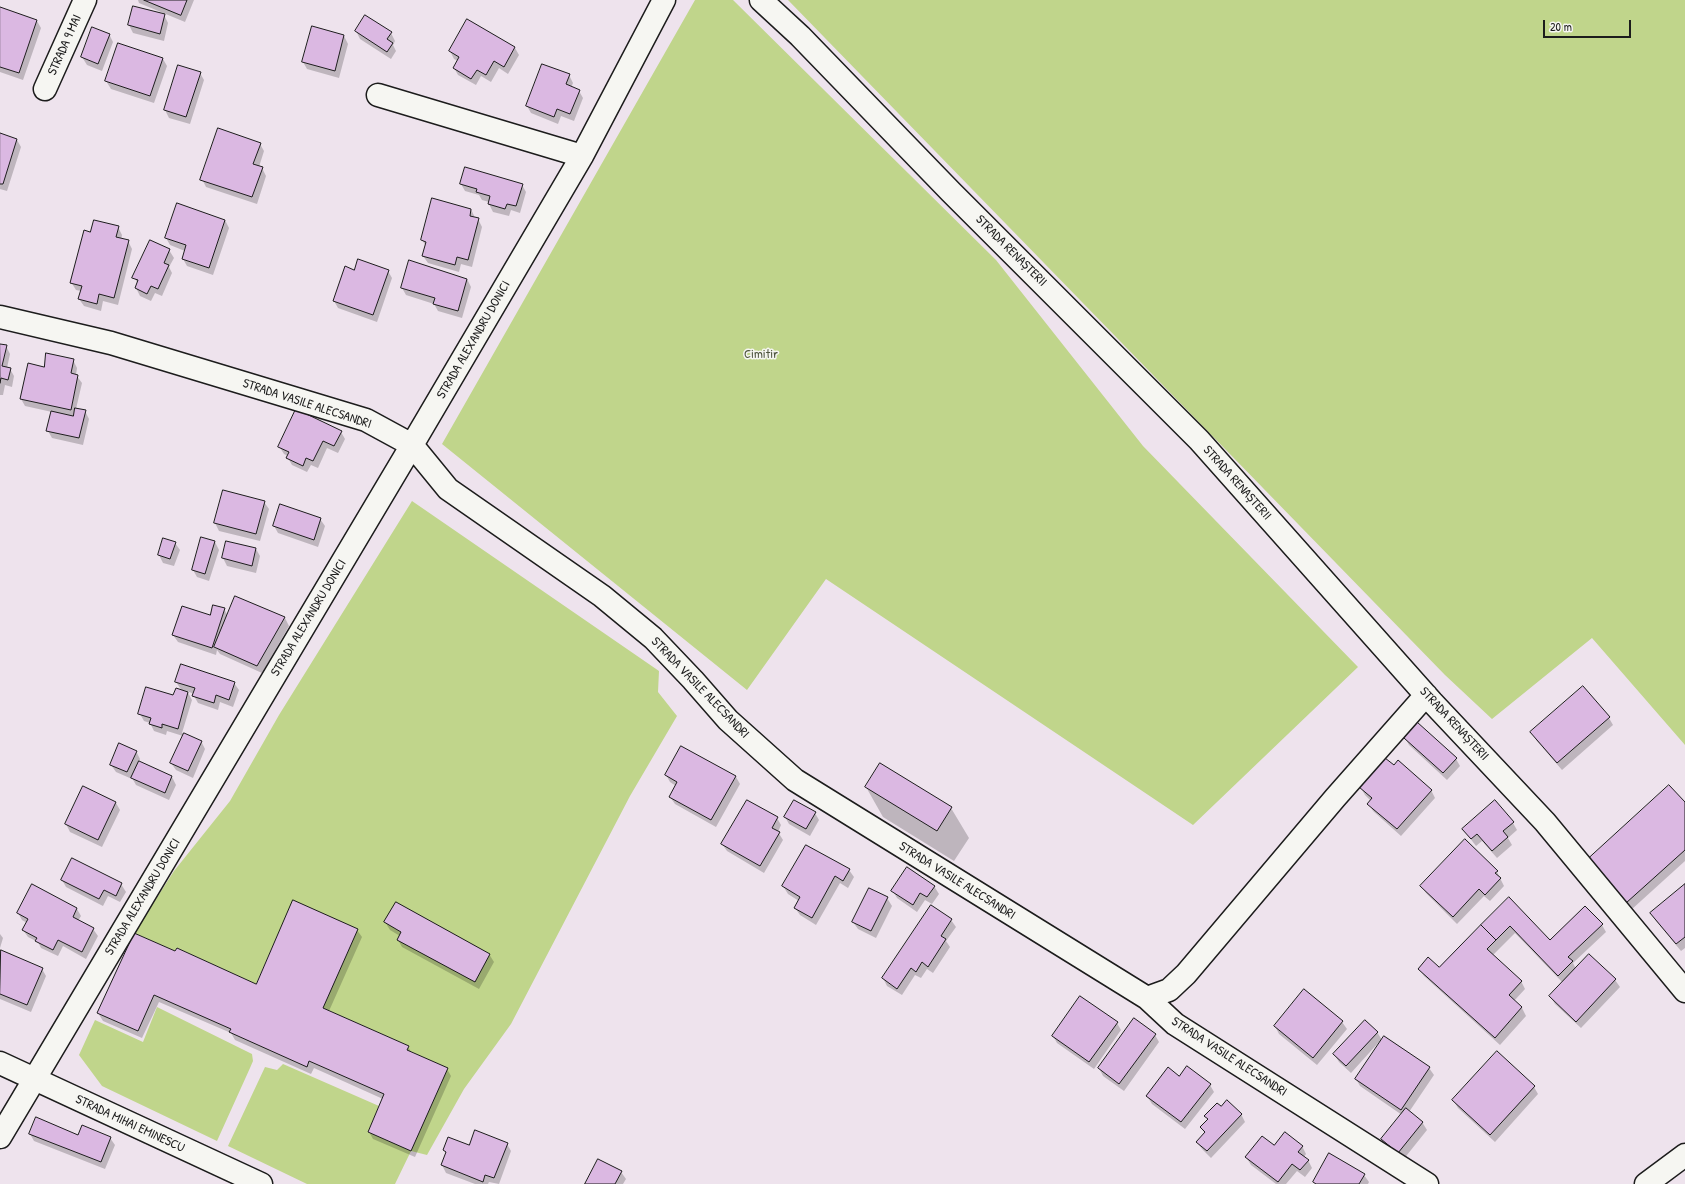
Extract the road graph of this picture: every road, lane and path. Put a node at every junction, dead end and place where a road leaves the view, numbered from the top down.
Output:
1 (85, 0) edge
2 (664, 0) edge
3 (762, 0) edge
4 (45, 89) dead end
5 (378, 95) dead end
6 (582, 156) junction
7 (0, 317) edge
8 (412, 445) junction
9 (1426, 695) junction
10 (1685, 991) edge
11 (1147, 998) junction
12 (0, 1063) edge
13 (34, 1079) junction
14 (0, 1137) edge
15 (1685, 1155) edge
16 (261, 1184) edge
17 (1427, 1184) edge
18 (1646, 1184) edge

1 - 4 street, STRADA 9 MAI
2 - 6 street, STRADA ALEXANDRU DONICI
3 - 9 street, STRADA RENAȘTERII
5 - 6 street
6 - 8 street, STRADA ALEXANDRU DONICI
7 - 8 street, STRADA VASILE ALECSANDRI
8 - 11 street, STRADA VASILE ALECSANDRI
8 - 13 street, STRADA ALEXANDRU DONICI
9 - 10 street, STRADA RENAȘTERII
9 - 11 street
11 - 17 street, STRADA VASILE ALECSANDRI
12 - 13 street, STRADA MIHAI EMINESCU
13 - 14 street, STRADA ALEXANDRU DONICI
13 - 16 street, STRADA MIHAI EMINESCU
15 - 18 street

